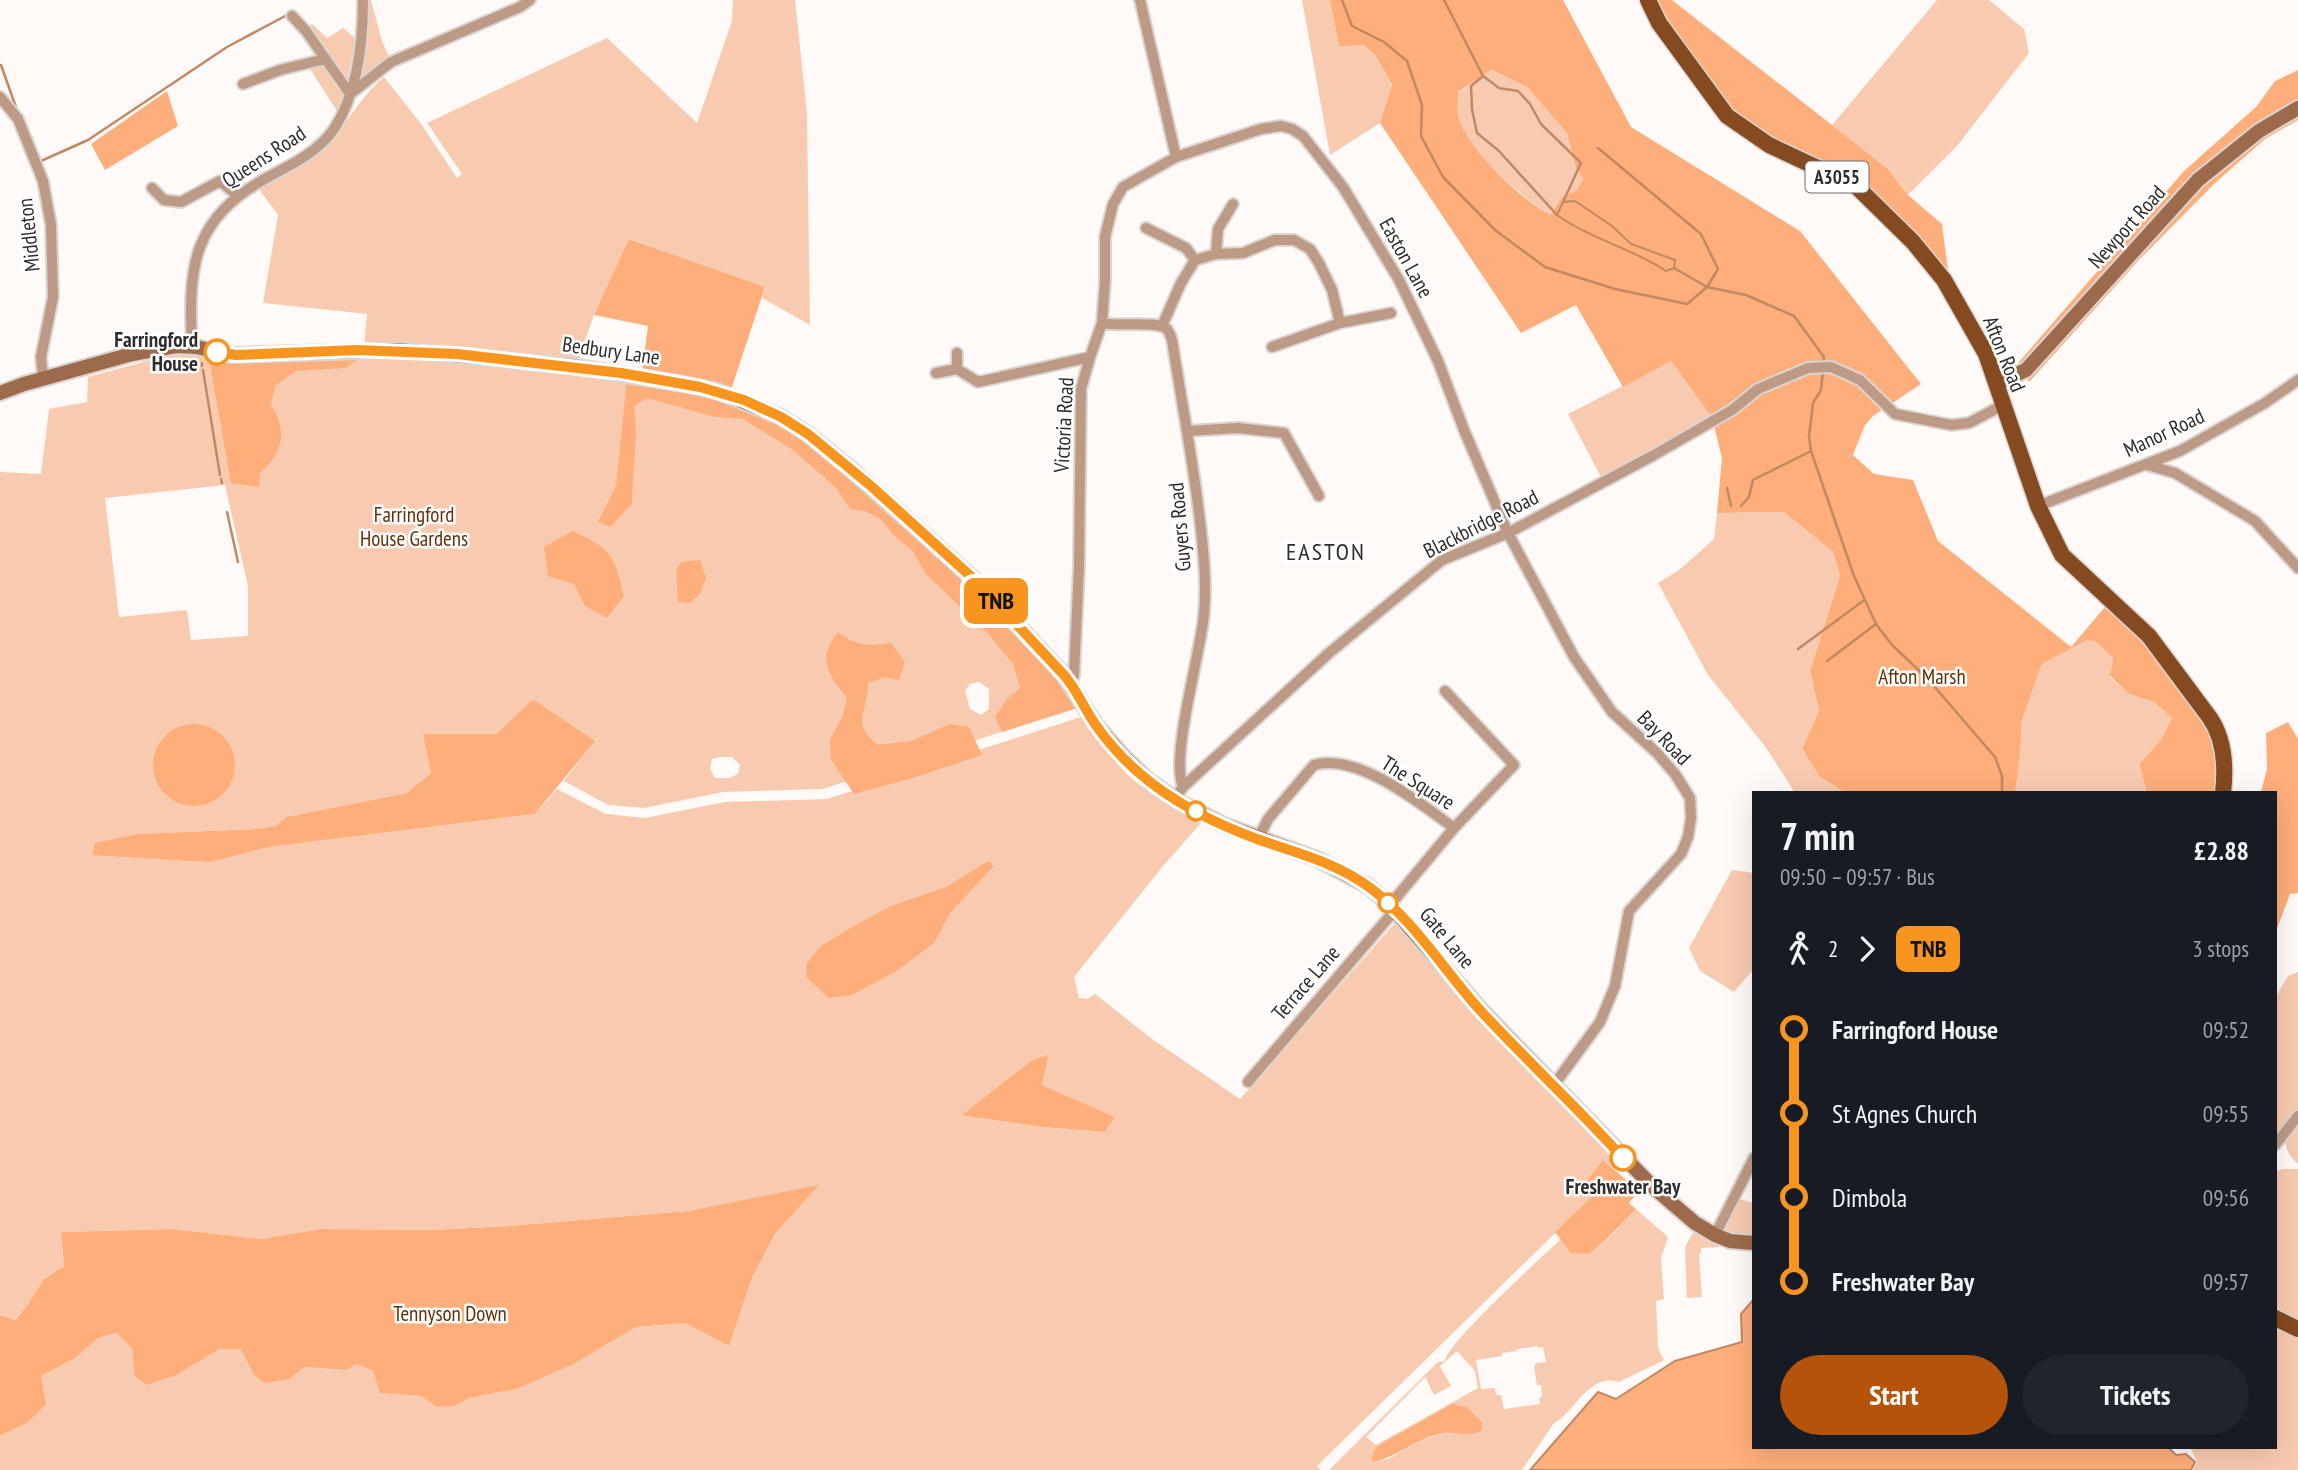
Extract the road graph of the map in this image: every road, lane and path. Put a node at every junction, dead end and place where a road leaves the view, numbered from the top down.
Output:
1 (363, 0) edge
2 (530, 0) edge
3 (1140, 0) edge
4 (1648, 0) edge
5 (292, 16) dead end
6 (325, 59) junction
7 (243, 84) dead end
8 (350, 94) junction
9 (0, 97) edge
10 (2298, 108) edge
11 (1176, 157) junction
12 (152, 188) dead end
13 (238, 195) junction
14 (1233, 204) dead end
15 (1146, 228) dead end
16 (1216, 254) junction
17 (1195, 260) junction
18 (1391, 313) dead end
19 (1102, 323) junction
20 (1340, 323) junction
21 (1162, 326) junction
22 (192, 346) junction
23 (1272, 347) dead end
24 (957, 353) dead end
25 (1090, 357) junction
26 (957, 369) junction
27 (936, 373) dead end
28 (43, 378) junction
29 (2298, 380) edge
30 (1997, 383) junction
31 (0, 393) edge
32 (2003, 405) junction
33 (1188, 431) junction
34 (2180, 451) junction
35 (2147, 465) junction
36 (2175, 473) junction
37 (1319, 496) dead end
38 (2038, 506) junction
39 (1508, 533) junction
40 (2298, 568) edge
41 (1071, 683) junction
42 (1445, 691) dead end
43 (2223, 791) edge
44 (1178, 793) junction
45 (1454, 828) junction
46 (1258, 839) junction
47 (1392, 907) junction
48 (1248, 1082) dead end
49 (1554, 1084) junction
50 (2298, 1116) edge
51 (2277, 1143) edge
52 (1752, 1161) edge
53 (1714, 1235) junction
54 (1752, 1243) edge
55 (2277, 1319) edge
56 (2298, 1329) edge

1 - 8 street, Queens Road
2 - 8 street
3 - 11 street
4 - 30 main road, Afton Road / A3055
5 - 6 street
6 - 7 street
6 - 8 street
8 - 13 street, Queens Road
9 - 28 street, Middleton
10 - 30 street, Newport Road
11 - 19 street, Victoria Road
11 - 39 street, Easton Lane
12 - 13 street
13 - 22 street, Queens Road
14 - 16 street
15 - 17 street
16 - 17 street
16 - 20 street
17 - 21 street
18 - 20 street
19 - 21 street
19 - 25 street, Victoria Road
20 - 23 street
21 - 33 street, Guyers Road
22 - 28 street, Bedbury Lane
22 - 41 street, Bedbury Lane
24 - 26 street
25 - 26 street
25 - 41 street, Victoria Road
26 - 27 street
28 - 31 street, Bedbury Lane
29 - 34 street, Manor Road
30 - 32 main road, Afton Road / A3055
32 - 38 main road, Afton Road / A3055
32 - 39 street, Blackbridge Road
33 - 37 street
33 - 44 street, Guyers Road
34 - 35 street, Manor Road
34 - 36 street
35 - 36 street
35 - 38 street, Manor Road
36 - 40 street
38 - 43 main road, Afton Road / A3055
39 - 44 street, Blackbridge Road
39 - 49 street, Bay Road
41 - 44 street, Gate Lane
42 - 45 street
44 - 46 street, Gate Lane
45 - 46 street, The Square
45 - 47 street, The Square
46 - 47 street, Gate Lane
47 - 48 street, Terrace Lane
47 - 49 street, Gate Lane
49 - 53 street, Gate Lane
50 - 51 street
52 - 53 street
53 - 54 street, Gate Lane
55 - 56 main road

